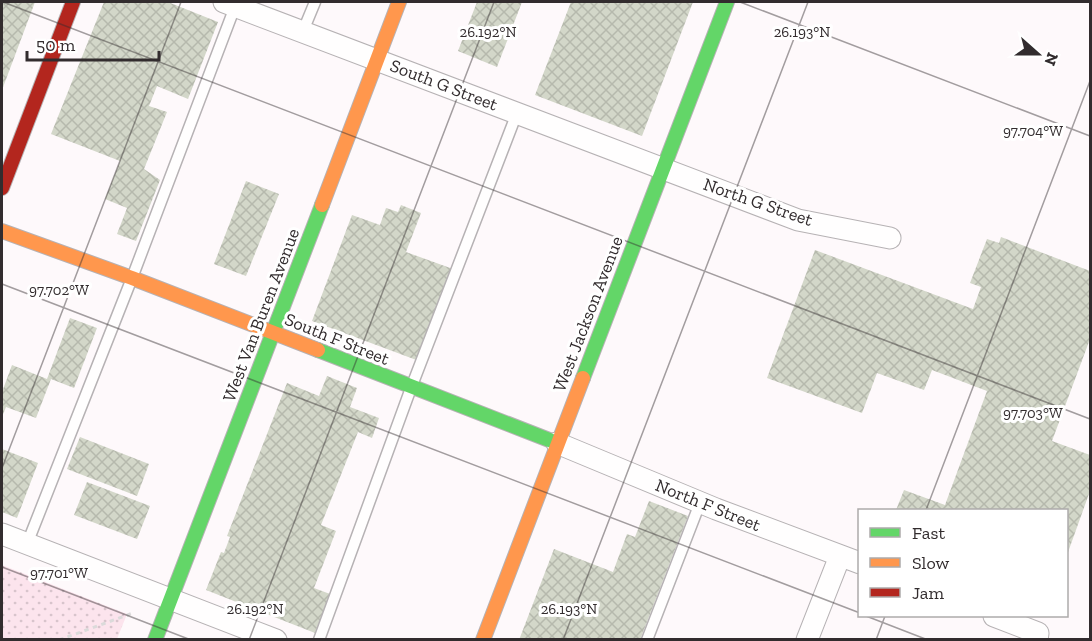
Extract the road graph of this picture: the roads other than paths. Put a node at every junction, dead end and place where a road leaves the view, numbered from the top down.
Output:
1 (73, 2) edge
2 (315, 2) edge
3 (399, 2) edge
4 (727, 2) edge
5 (232, 3) edge
6 (303, 32) junction
7 (377, 59) junction
8 (517, 113) junction
9 (663, 168) junction
10 (2, 188) edge
11 (2, 231) edge
12 (890, 238) dead end
13 (132, 278) junction
14 (274, 333) junction
15 (411, 388) junction
16 (557, 443) junction
17 (700, 503) junction
18 (2, 534) edge
19 (27, 544) junction
20 (840, 556) junction
21 (858, 563) edge
22 (171, 599) junction
23 (997, 617) edge
24 (1037, 636) edge
25 (155, 639) edge
26 (276, 639) edge
27 (319, 639) edge
28 (483, 639) edge
29 (646, 639) edge
30 (807, 639) edge

1 - 10 street
2 - 6 lane
3 - 7 street, West Van Buren Avenue
4 - 9 street, West Jackson Avenue
5 - 6 street, South G Street
5 - 13 lane
6 - 7 street, South G Street
7 - 8 street, South G Street
7 - 14 street, West Van Buren Avenue
8 - 9 street, South G Street
8 - 15 lane
9 - 12 street, North G Street
9 - 16 street, West Jackson Avenue
11 - 13 street, South F Street
13 - 14 street, South F Street
13 - 19 lane
14 - 15 street, South F Street
14 - 22 street, West Van Buren Avenue
15 - 16 street, South F Street
15 - 27 lane
16 - 17 street, North F Street
16 - 28 street, West Jackson Avenue
17 - 20 street, North F Street
17 - 29 lane
18 - 19 street
19 - 22 street
20 - 21 street, North F Street
20 - 30 street
22 - 25 street, West Van Buren Avenue
22 - 26 street
23 - 24 street

